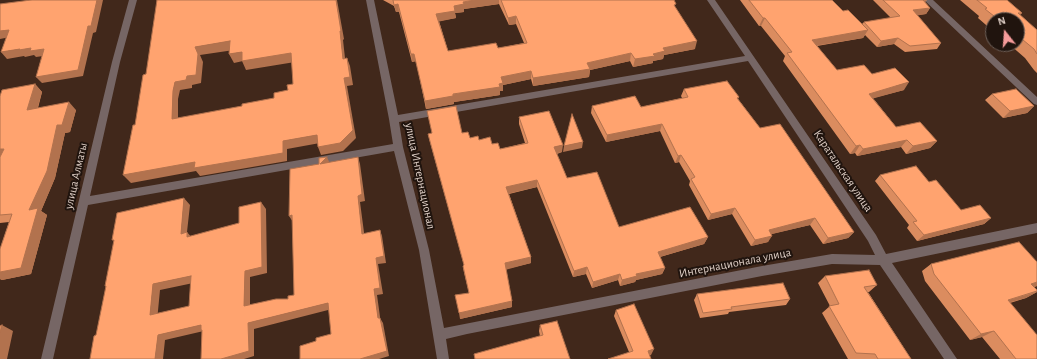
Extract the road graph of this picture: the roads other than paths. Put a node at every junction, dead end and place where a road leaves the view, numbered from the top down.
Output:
1 (133, 0) edge
2 (370, 0) edge
3 (711, 0) edge
4 (928, 0) edge
5 (751, 58) junction
6 (1037, 102) edge
7 (394, 119) junction
8 (398, 147) junction
9 (84, 201) junction
10 (1037, 228) edge
11 (883, 260) junction
12 (438, 336) junction
13 (47, 359) edge
14 (443, 359) edge
15 (951, 359) edge

1 - 9 street, улица Алматы
2 - 7 street, улица Интернационал
3 - 5 street, Каратальская улица
4 - 6 street
5 - 7 street
5 - 11 street, Каратальская улица
7 - 8 street, улица Интернационал
8 - 9 street
8 - 12 street, улица Интернационал
9 - 13 street, улица Алматы
10 - 11 street, Интернационала улица
11 - 12 street, Интернационала улица
11 - 15 street, Каратальская улица
12 - 14 street, улица Интернационал

